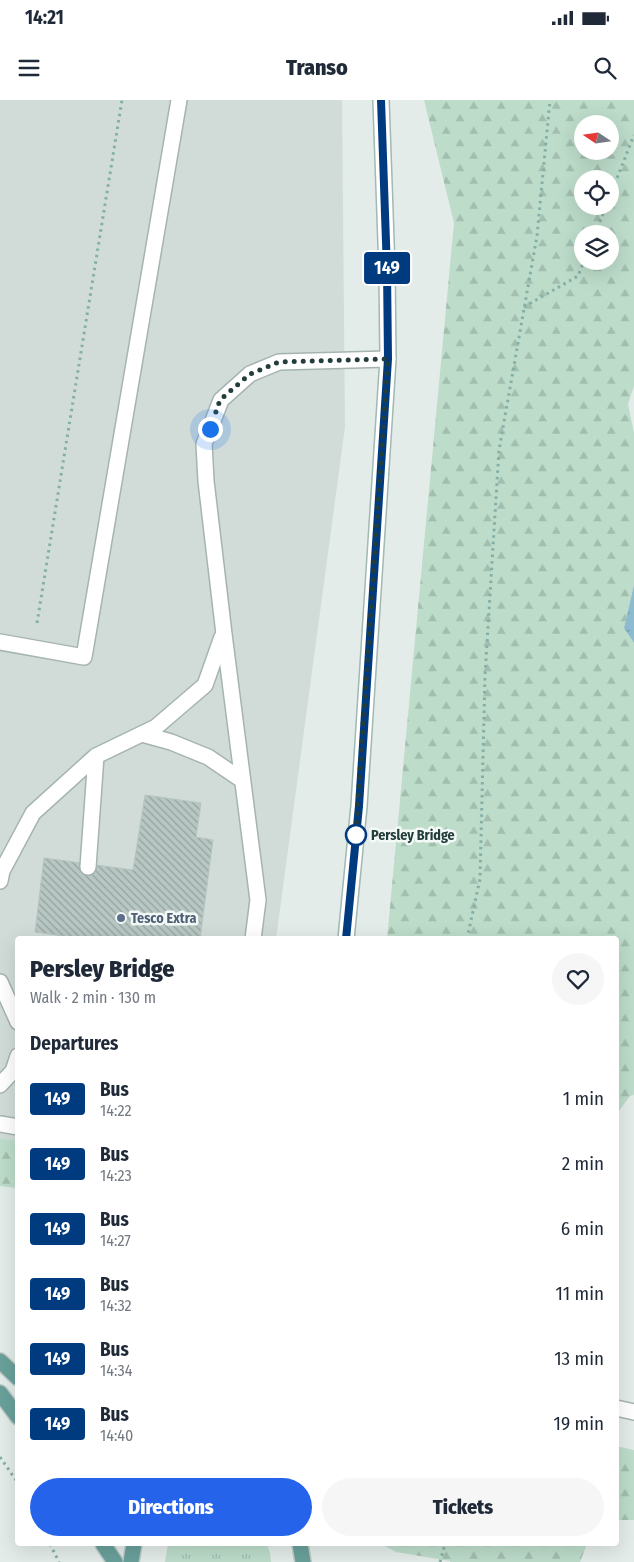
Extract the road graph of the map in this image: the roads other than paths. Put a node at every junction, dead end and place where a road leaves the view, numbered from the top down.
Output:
1 (178, 100) edge
2 (381, 100) edge
3 (388, 359) junction
4 (224, 634) junction
5 (0, 642) edge
6 (142, 734) junction
7 (96, 756) junction
8 (242, 780) junction
9 (88, 867) dead end
10 (0, 881) edge
11 (253, 936) edge
12 (346, 936) edge
13 (0, 982) edge
14 (15, 1015) edge
15 (15, 1069) edge
16 (0, 1085) edge
17 (0, 1124) edge
18 (15, 1126) edge
19 (0, 1361) edge
20 (15, 1375) edge
21 (0, 1393) edge
22 (619, 1409) edge
23 (634, 1412) edge
24 (15, 1414) edge
25 (104, 1546) edge
26 (134, 1546) edge
27 (300, 1546) edge
28 (115, 1562) edge
29 (131, 1562) edge
30 (303, 1562) edge

1 - 5 street
2 - 3 street
3 - 4 street
3 - 12 street
4 - 6 street
4 - 8 street
6 - 7 street
6 - 8 street
7 - 9 street
7 - 10 street
8 - 11 street
13 - 14 street
15 - 16 street
17 - 18 street
19 - 20 main road
21 - 24 main road
22 - 23 street
25 - 28 main road
26 - 29 main road
27 - 30 main road

